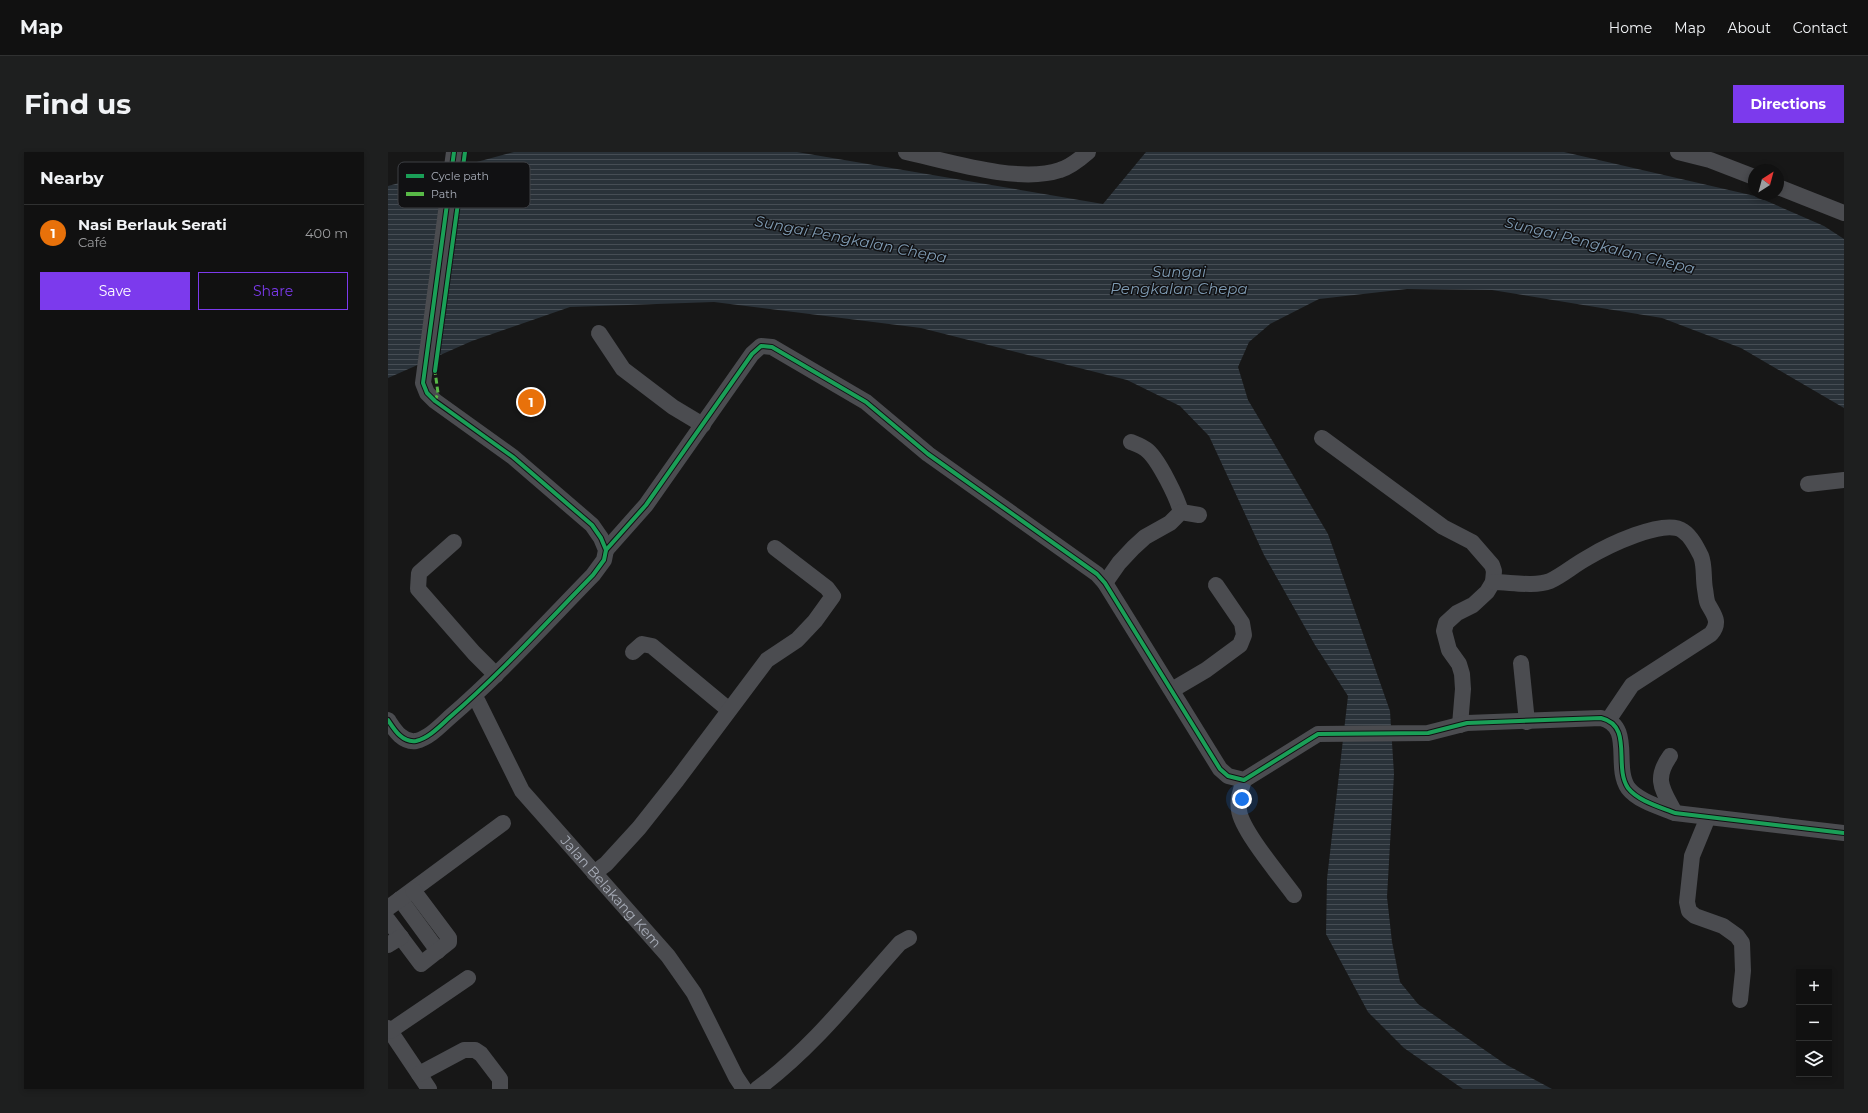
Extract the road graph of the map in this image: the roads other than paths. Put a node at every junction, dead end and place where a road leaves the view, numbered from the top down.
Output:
1 (454, 152) edge
2 (906, 152) edge
3 (1088, 152) edge
4 (1678, 152) edge
5 (453, 162) edge
6 (1748, 175) edge
7 (1784, 189) edge
8 (446, 208) edge
9 (1844, 213) edge
10 (598, 333) dead end
11 (703, 425) junction
12 (1322, 438) dead end
13 (1131, 442) dead end
14 (1844, 480) edge
15 (1808, 484) dead end
16 (1181, 512) junction
17 (1199, 515) dead end
18 (454, 542) dead end
19 (775, 548) dead end
20 (606, 550) junction
21 (1493, 582) junction
22 (1105, 583) junction
23 (1216, 585) dead end
24 (633, 652) dead end
25 (1521, 663) dead end
26 (496, 675) junction
27 (1172, 690) junction
28 (474, 697) junction
29 (729, 710) junction
30 (1609, 719) junction
31 (388, 720) edge
32 (1527, 722) junction
33 (1460, 725) junction
34 (1670, 756) dead end
35 (1244, 780) junction
36 (1675, 813) junction
37 (1708, 817) junction
38 (503, 823) dead end
39 (1844, 833) edge
40 (594, 873) junction
41 (1294, 895) dead end
42 (400, 899) edge
43 (388, 920) edge
44 (909, 938) dead end
45 (394, 941) edge
46 (468, 978) dead end
47 (1740, 1000) dead end
48 (389, 1030) edge
49 (419, 1074) junction
50 (429, 1089) edge
51 (500, 1089) edge
52 (744, 1089) edge
53 (757, 1089) edge

1 - 5 street
2 - 3 street
4 - 6 street
7 - 9 street
8 - 20 street
10 - 11 street
11 - 20 street
11 - 22 street
12 - 21 street
13 - 16 street
14 - 15 street
16 - 17 street
16 - 22 street
18 - 26 street
19 - 29 street
20 - 26 street
21 - 30 street
21 - 33 street
22 - 27 street
23 - 27 street
24 - 29 street
25 - 32 street
26 - 28 street
27 - 35 street
28 - 31 street
28 - 40 street, Jalan Belakang Kem
29 - 40 street
30 - 32 street
30 - 36 street
32 - 33 street
33 - 35 street
34 - 36 street
35 - 41 street
36 - 37 street
37 - 39 street
37 - 47 street
38 - 42 street
40 - 52 street, Jalan Belakang Kem
42 - 45 street
43 - 45 street
44 - 53 street
46 - 48 street
48 - 49 street
49 - 50 street
49 - 51 street

